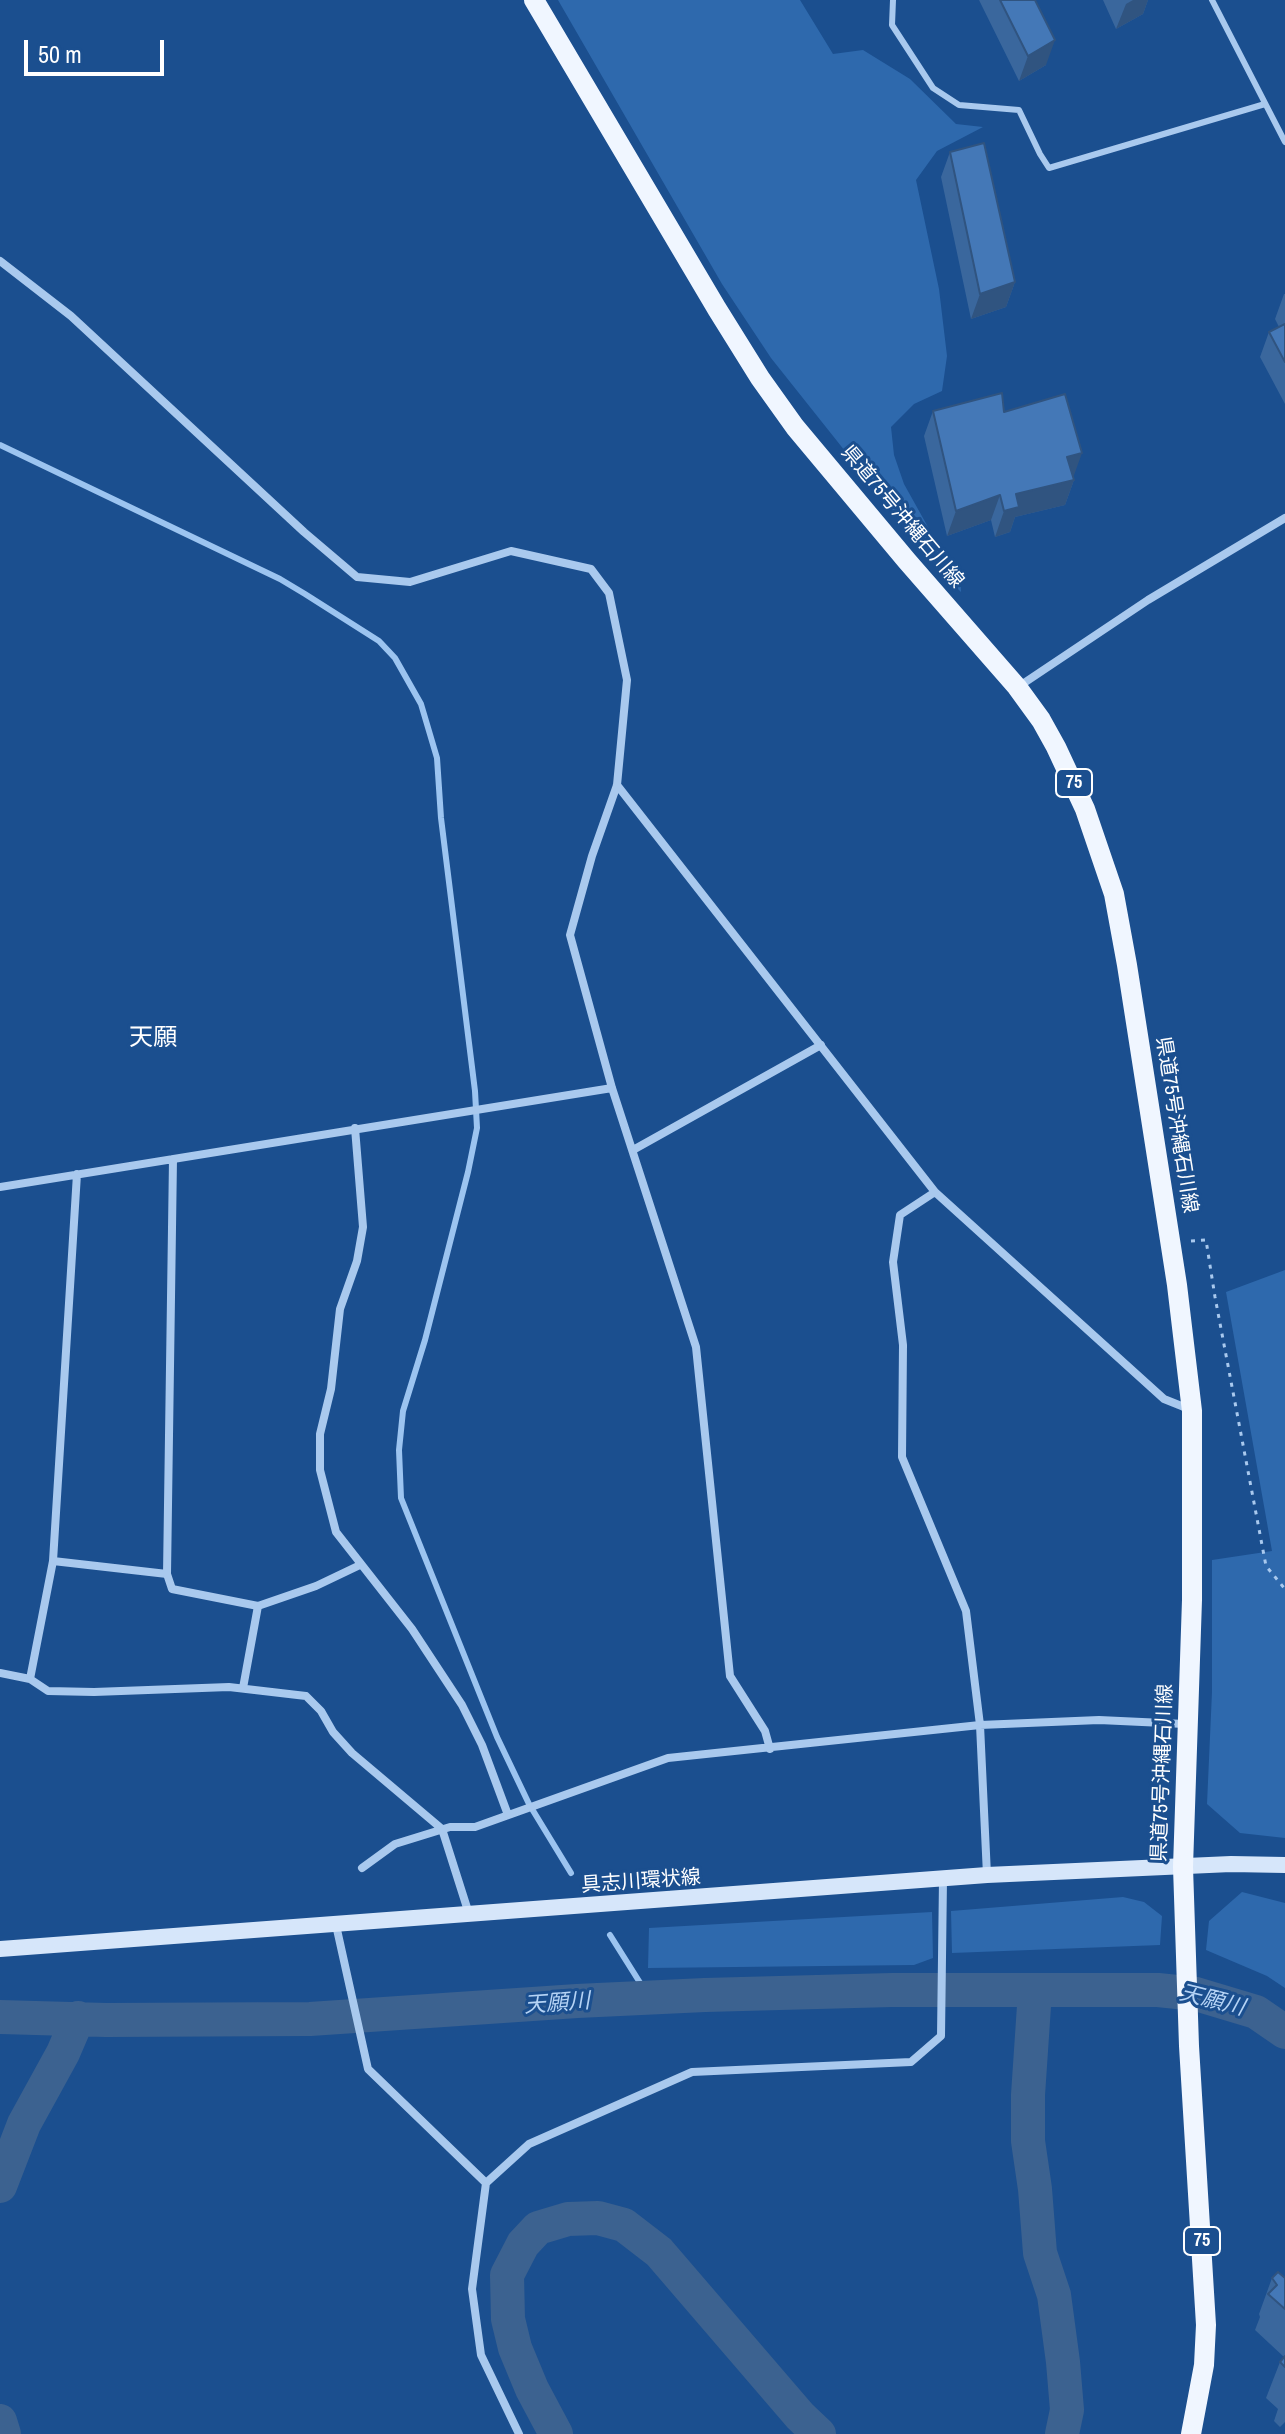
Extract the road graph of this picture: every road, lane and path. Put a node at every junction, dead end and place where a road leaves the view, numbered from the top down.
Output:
1 (534, 0) edge
2 (893, 0) edge
3 (1212, 0) edge
4 (1265, 104) junction
5 (1285, 142) edge
6 (0, 261) edge
7 (1285, 518) edge
8 (1017, 687) junction
9 (617, 785) junction
10 (821, 1045) junction
11 (612, 1088) junction
12 (355, 1128) junction
13 (633, 1150) junction
14 (173, 1159) junction
15 (77, 1174) junction
16 (0, 1187) edge
17 (935, 1192) junction
18 (1170, 1242) junction
19 (1192, 1411) junction
20 (53, 1561) junction
21 (360, 1565) junction
22 (167, 1574) junction
23 (1285, 1589) edge
24 (258, 1606) junction
25 (0, 1673) edge
26 (30, 1679) junction
27 (243, 1688) junction
28 (1188, 1724) junction
29 (980, 1725) junction
30 (770, 1749) junction
31 (508, 1815) junction
32 (442, 1829) junction
33 (1285, 1865) edge
34 (1183, 1867) junction
35 (362, 1868) dead end
36 (987, 1875) junction
37 (943, 1879) junction
38 (469, 1915) junction
39 (336, 1925) junction
40 (0, 1949) edge
41 (486, 2183) junction
42 (519, 2434) edge
43 (1191, 2434) edge

1 - 8 main road, 県道75号沖縄石川線 / 75
2 - 4 lane
3 - 4 lane
4 - 5 lane
6 - 9 street
7 - 8 street
8 - 18 main road, 県道75号沖縄石川線 / 75
9 - 10 street
9 - 11 street
10 - 13 street
10 - 17 street
11 - 12 street
11 - 13 street
12 - 14 street
12 - 21 street
13 - 30 street
14 - 15 street
14 - 22 street
15 - 16 street
15 - 20 street
17 - 19 street
17 - 29 street
18 - 19 main road, 県道75号沖縄石川線 / 75
18 - 23 path
19 - 28 main road, 県道75号沖縄石川線 / 75
20 - 22 street
20 - 26 street
21 - 24 street
21 - 31 street
22 - 24 street
24 - 27 street
25 - 26 street
26 - 27 street
27 - 32 street
28 - 29 street
28 - 34 main road, 県道75号沖縄石川線 / 75
29 - 30 street
29 - 36 street
30 - 31 street
31 - 32 street
32 - 35 street
32 - 38 street
33 - 34 main road, 具志川環状線
34 - 36 main road, 具志川環状線
34 - 43 main road, 県道75号沖縄石川線 / 75
36 - 37 main road, 具志川環状線
37 - 38 main road, 具志川環状線
37 - 41 street
38 - 39 main road, 具志川環状線
39 - 40 main road, 具志川環状線
39 - 41 street
41 - 42 street

